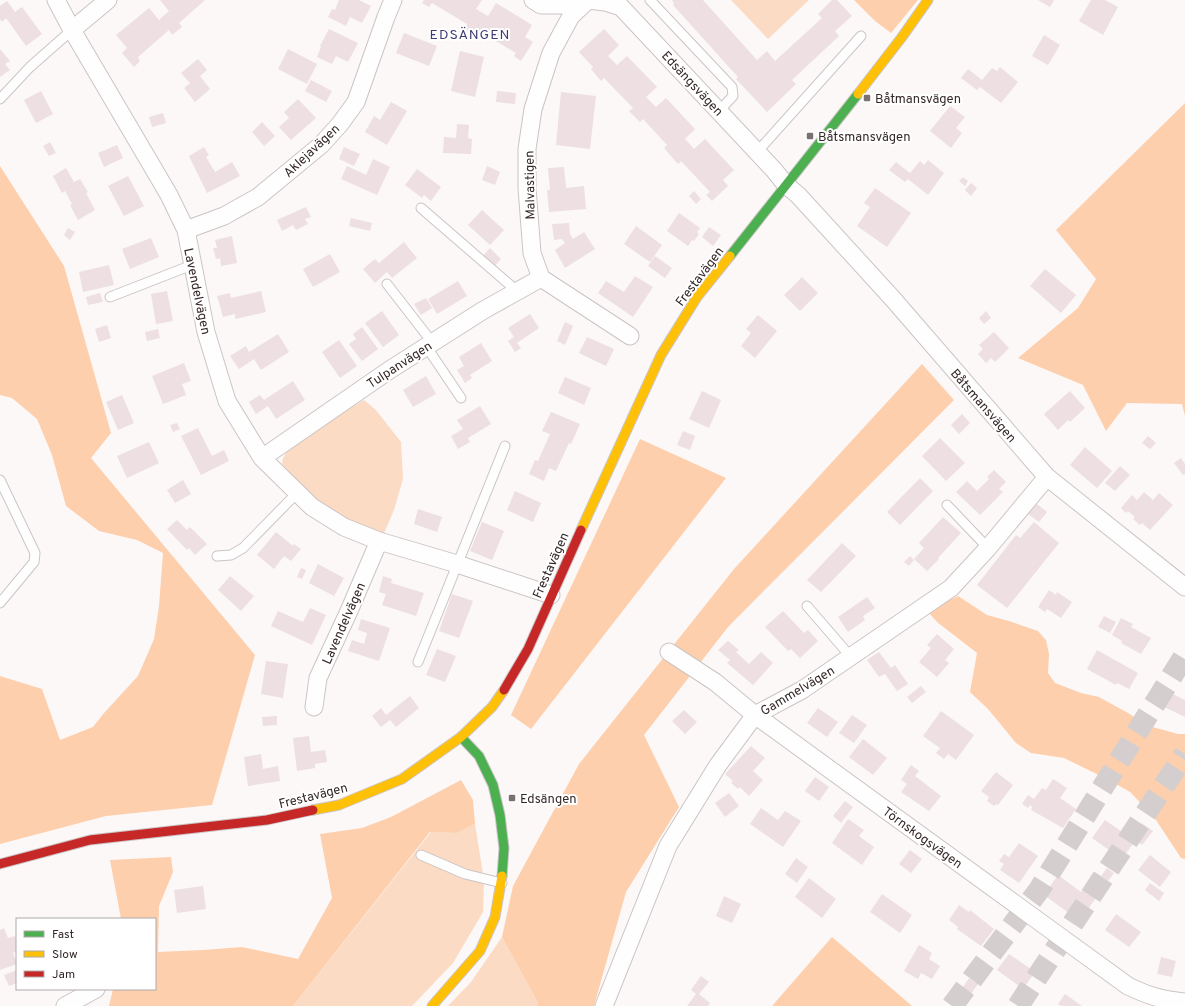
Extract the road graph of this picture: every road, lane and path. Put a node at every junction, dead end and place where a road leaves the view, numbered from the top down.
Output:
1 (56, 0) edge
2 (108, 0) edge
3 (393, 0) edge
4 (533, 0) edge
5 (588, 0) edge
6 (650, 0) edge
7 (928, 0) edge
8 (72, 30) junction
9 (861, 36) dead end
10 (0, 99) edge
11 (719, 111) junction
12 (757, 152) junction
13 (786, 185) junction
14 (421, 208) dead end
15 (186, 230) junction
16 (192, 265) junction
17 (541, 278) junction
18 (387, 284) dead end
19 (517, 291) junction
20 (110, 297) dead end
21 (630, 336) dead end
22 (429, 344) junction
23 (461, 398) dead end
24 (505, 446) dead end
25 (262, 458) junction
26 (1047, 478) junction
27 (0, 480) edge
28 (297, 494) junction
29 (947, 505) dead end
30 (379, 541) junction
31 (988, 548) junction
32 (217, 556) dead end
33 (457, 564) junction
34 (1185, 587) edge
35 (551, 595) junction
36 (0, 603) edge
37 (807, 606) dead end
38 (669, 652) dead end
39 (851, 657) junction
40 (418, 662) dead end
41 (314, 707) dead end
42 (755, 715) junction
43 (461, 738) junction
44 (421, 855) dead end
45 (0, 864) edge
46 (502, 883) junction
47 (94, 990) edge
48 (1185, 1002) edge
49 (65, 1006) edge
50 (432, 1006) edge
51 (604, 1006) edge

1 - 8 street, Lavendelvägen
2 - 8 street
3 - 15 street, Aklejavägen
4 - 5 street, Edsängsvägen
5 - 11 street, Edsängsvägen
5 - 17 street, Malvastigen
6 - 11 lane
7 - 13 street, Frestavägen
8 - 10 lane
8 - 15 street, Lavendelvägen
9 - 12 lane
11 - 12 street, Edsängsvägen
12 - 13 street, Edsängsvägen
13 - 26 street, Båtsmansvägen
13 - 35 street, Frestavägen
14 - 19 lane
15 - 16 street, Lavendelvägen
16 - 20 lane
16 - 25 street, Lavendelvägen
17 - 19 street, Tulpanvägen
17 - 21 street
18 - 22 lane
19 - 22 street, Tulpanvägen
22 - 23 lane
22 - 25 street, Tulpanvägen
24 - 33 lane
25 - 28 street, Lavendelvägen
26 - 31 street, Gammelvägen
26 - 34 street, Båtsmansvägen
27 - 36 lane
28 - 30 street, Lavendelvägen
28 - 32 lane
29 - 31 lane
30 - 33 street, Lavendelvägen
30 - 41 street, Lavendelvägen
31 - 39 street, Gammelvägen
33 - 35 street, Lavendelvägen
33 - 40 lane
35 - 43 street, Frestavägen
37 - 39 lane
38 - 42 street, Törnskogsvägen
39 - 42 street, Gammelvägen
42 - 48 street, Törnskogsvägen
42 - 51 street, Gammelvägen
43 - 45 street, Frestavägen
43 - 46 street
44 - 46 lane
46 - 50 street
47 - 49 street

